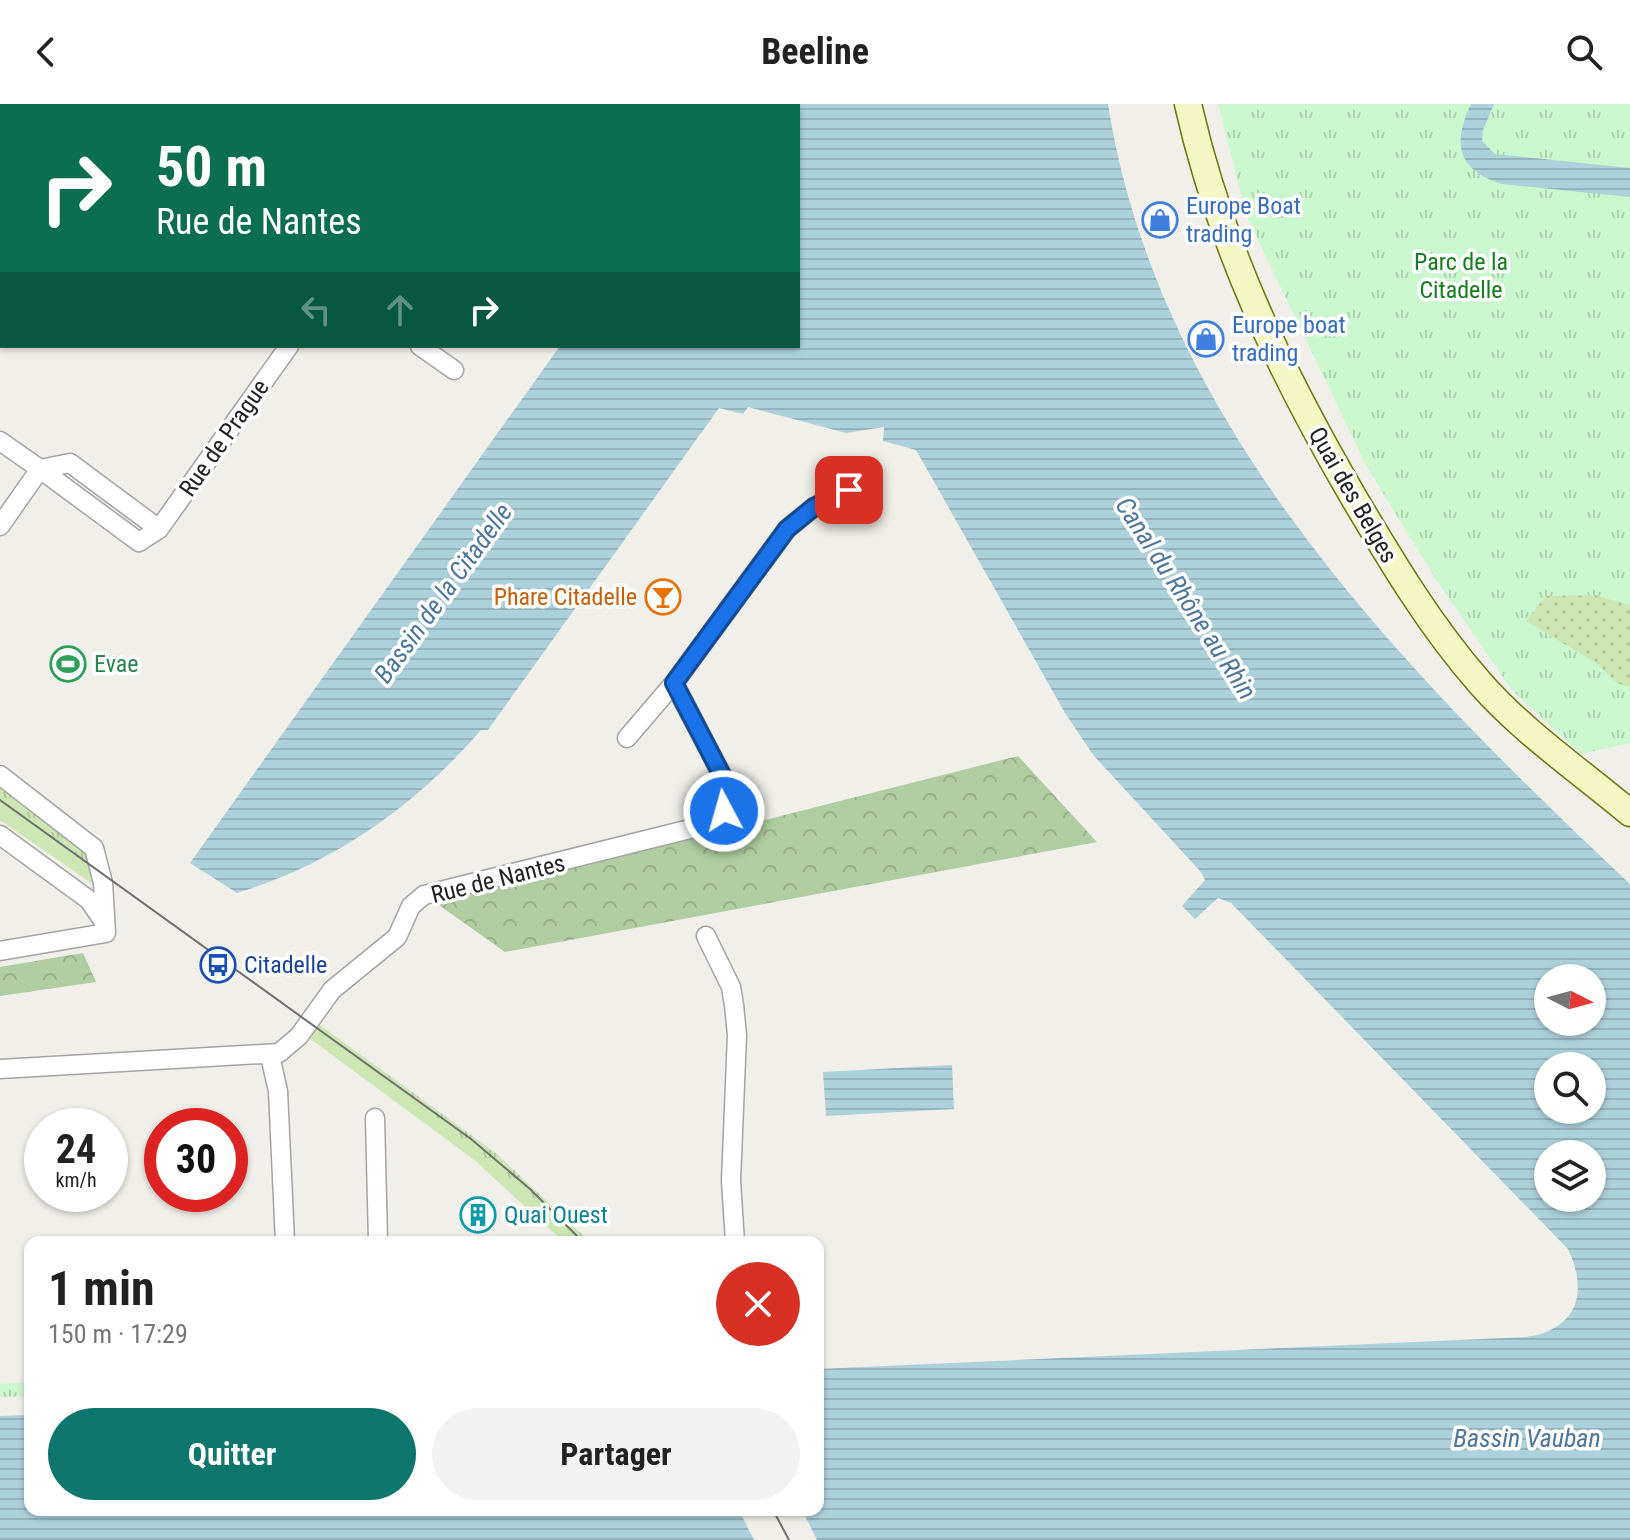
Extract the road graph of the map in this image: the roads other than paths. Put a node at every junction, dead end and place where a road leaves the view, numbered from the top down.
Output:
1 (1188, 104) edge
2 (288, 348) edge
3 (423, 348) edge
4 (454, 370) dead end
5 (0, 441) edge
6 (40, 469) junction
7 (849, 490) dead end
8 (0, 526) edge
9 (674, 683) junction
10 (627, 738) dead end
11 (0, 775) edge
12 (1630, 813) edge
13 (0, 835) edge
14 (105, 928) junction
15 (706, 936) dead end
16 (0, 951) edge
17 (270, 1056) junction
18 (0, 1069) edge
19 (375, 1118) dead end
20 (285, 1236) edge
21 (378, 1236) edge
22 (735, 1236) edge

1 - 12 main road, Quai des Belges
2 - 6 street, Rue de Prague
3 - 4 street
5 - 6 street
6 - 8 street
7 - 9 street
9 - 10 street
9 - 17 street, Rue de Nantes
11 - 14 street
13 - 14 street
14 - 16 street
15 - 22 street
17 - 18 street
17 - 20 street
19 - 21 street

